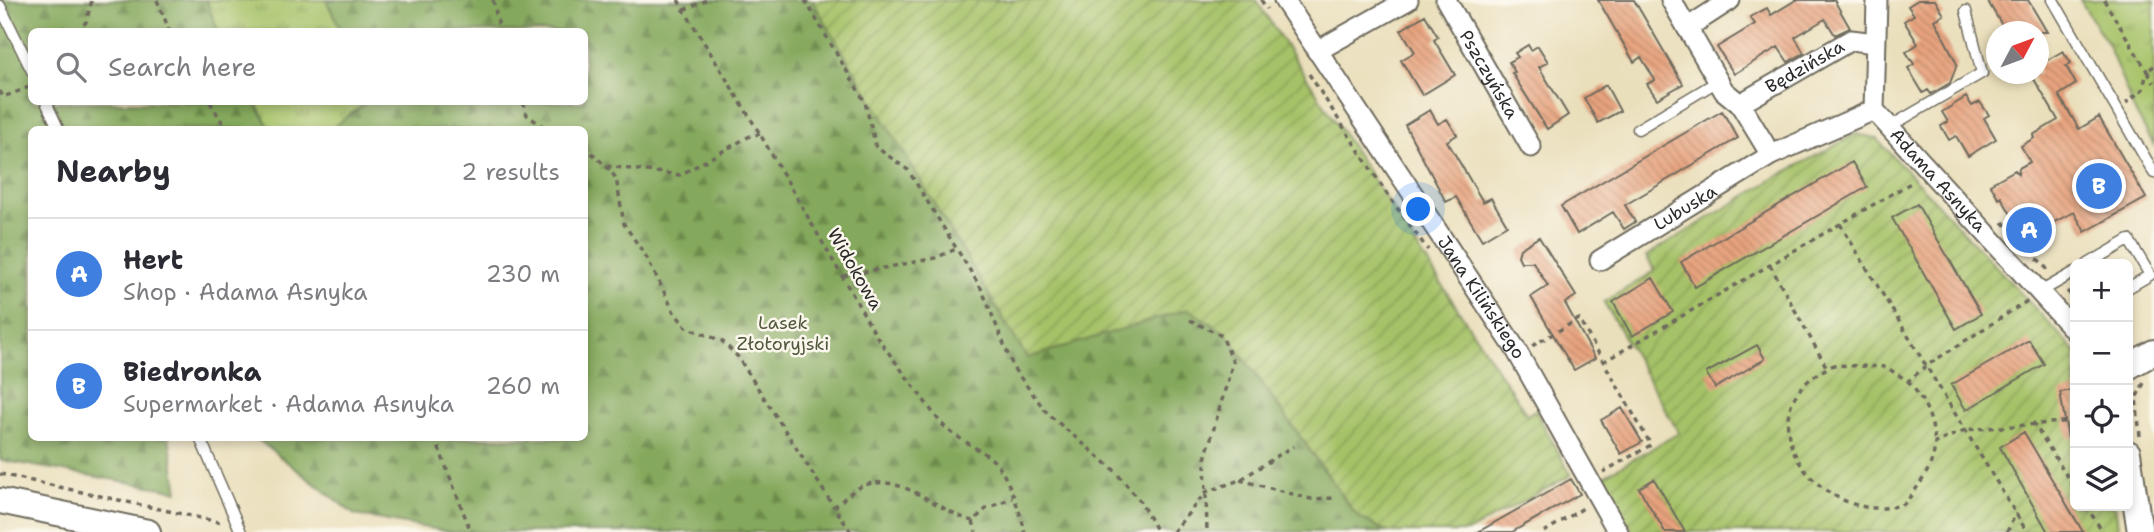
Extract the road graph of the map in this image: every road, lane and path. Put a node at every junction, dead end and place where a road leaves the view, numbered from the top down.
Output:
1 (92, 0) edge
2 (157, 0) edge
3 (493, 0) edge
4 (678, 0) edge
5 (706, 0) edge
6 (805, 0) edge
7 (1284, 0) edge
8 (1408, 0) edge
9 (1446, 0) edge
10 (1671, 0) edge
11 (1730, 0) edge
12 (1877, 0) edge
13 (2053, 0) edge
14 (2104, 0) edge
15 (0, 6) edge
16 (684, 10) junction
17 (1966, 11) dead end
18 (81, 28) edge
19 (168, 28) edge
20 (499, 28) edge
21 (1687, 28) junction
22 (1875, 43) junction
23 (1317, 51) junction
24 (28, 63) edge
25 (2154, 66) edge
26 (2147, 71) junction
27 (1717, 81) junction
28 (2154, 83) edge
29 (28, 88) edge
30 (0, 91) edge
31 (1740, 104) junction
32 (47, 105) edge
33 (212, 105) edge
34 (524, 105) edge
35 (1874, 110) junction
36 (2117, 110) junction
37 (57, 126) edge
38 (225, 126) edge
39 (542, 126) edge
40 (1889, 127) junction
41 (1638, 129) dead end
42 (760, 134) junction
43 (1531, 147) dead end
44 (588, 150) edge
45 (1771, 155) junction
46 (606, 166) junction
47 (1931, 171) junction
48 (2154, 173) edge
49 (1840, 224) junction
50 (957, 248) junction
51 (2097, 259) edge
52 (1600, 260) dead end
53 (1770, 265) junction
54 (2070, 275) edge
55 (843, 276) junction
56 (2133, 285) edge
57 (2040, 292) junction
58 (1190, 320) dead end
59 (2070, 325) edge
60 (2154, 352) edge
61 (1518, 353) junction
62 (1603, 362) junction
63 (1926, 366) junction
64 (1827, 368) junction
65 (2139, 372) edge
66 (1908, 381) junction
67 (2133, 416) edge
68 (2070, 421) edge
69 (2033, 422) junction
70 (1640, 425) junction
71 (1634, 428) dead end
72 (1965, 430) junction
73 (201, 441) edge
74 (436, 441) edge
75 (1935, 443) junction
76 (1293, 446) dead end
77 (1789, 455) dead end
78 (0, 474) edge
79 (1240, 480) junction
80 (1588, 480) junction
81 (2070, 481) edge
82 (2133, 486) edge
83 (1206, 492) junction
84 (1012, 498) junction
85 (1336, 498) dead end
86 (1599, 498) junction
87 (0, 501) edge
88 (834, 508) junction
89 (2089, 511) edge
90 (2016, 513) junction
91 (1894, 515) dead end
92 (973, 521) junction
93 (240, 529) edge
94 (148, 532) edge
95 (471, 532) edge
96 (851, 532) edge
97 (976, 532) edge
98 (1024, 532) edge
99 (1157, 532) edge
100 (1173, 532) edge
101 (1207, 532) edge
102 (1544, 532) edge
103 (1618, 532) edge
104 (2007, 532) edge
105 (2027, 532) edge
106 (2103, 532) edge
107 (2140, 532) edge

1 - 18 path
2 - 19 path
3 - 20 path
4 - 16 path, Widokowa
5 - 16 path
6 - 50 path
7 - 23 street, Jana Kilińskiego
8 - 23 street
9 - 43 street, Pszczyńska
10 - 21 street
11 - 21 street
12 - 22 street
13 - 36 lane
14 - 26 path
15 - 24 lane
16 - 42 path, Widokowa
17 - 40 lane
21 - 27 street
22 - 31 street, Będzińska
22 - 35 street
23 - 61 street, Jana Kilińskiego
25 - 26 path
26 - 28 path
26 - 36 path
27 - 31 street
27 - 41 lane
29 - 30 path
31 - 45 street
32 - 37 lane
33 - 38 path
34 - 39 path
35 - 40 street, Adama Asnyka
35 - 45 street, Lubuska
36 - 48 lane
40 - 47 street, Adama Asnyka
42 - 46 path
42 - 55 path, Widokowa
44 - 46 path
45 - 52 street, Lubuska
46 - 88 path
47 - 49 path
47 - 57 street, Adama Asnyka
49 - 53 path
49 - 63 path
50 - 55 path
50 - 99 path
51 - 56 lane
53 - 62 path
53 - 64 path
54 - 57 lane
55 - 84 path, Widokowa
57 - 59 street, Adama Asnyka
57 - 63 path
58 - 83 path
60 - 65 street
61 - 62 path
61 - 80 street, Jana Kilińskiego
62 - 70 path
63 - 66 path
63 - 72 path
64 - 66 path
64 - 77 path
65 - 67 path
66 - 75 path
68 - 69 path
69 - 72 path
69 - 81 path
70 - 71 path
70 - 80 path
72 - 75 path
72 - 90 path
73 - 93 lane
74 - 95 path
75 - 91 path
76 - 79 path
78 - 93 path
79 - 83 path
79 - 85 path
80 - 86 street, Jana Kilińskiego
82 - 107 street
83 - 100 path
83 - 101 path
84 - 92 path
84 - 98 path, Widokowa
86 - 102 path
86 - 103 street, Jana Kilińskiego
87 - 94 street
88 - 92 path
88 - 96 path
89 - 106 path
90 - 104 path
90 - 105 path
92 - 97 path

